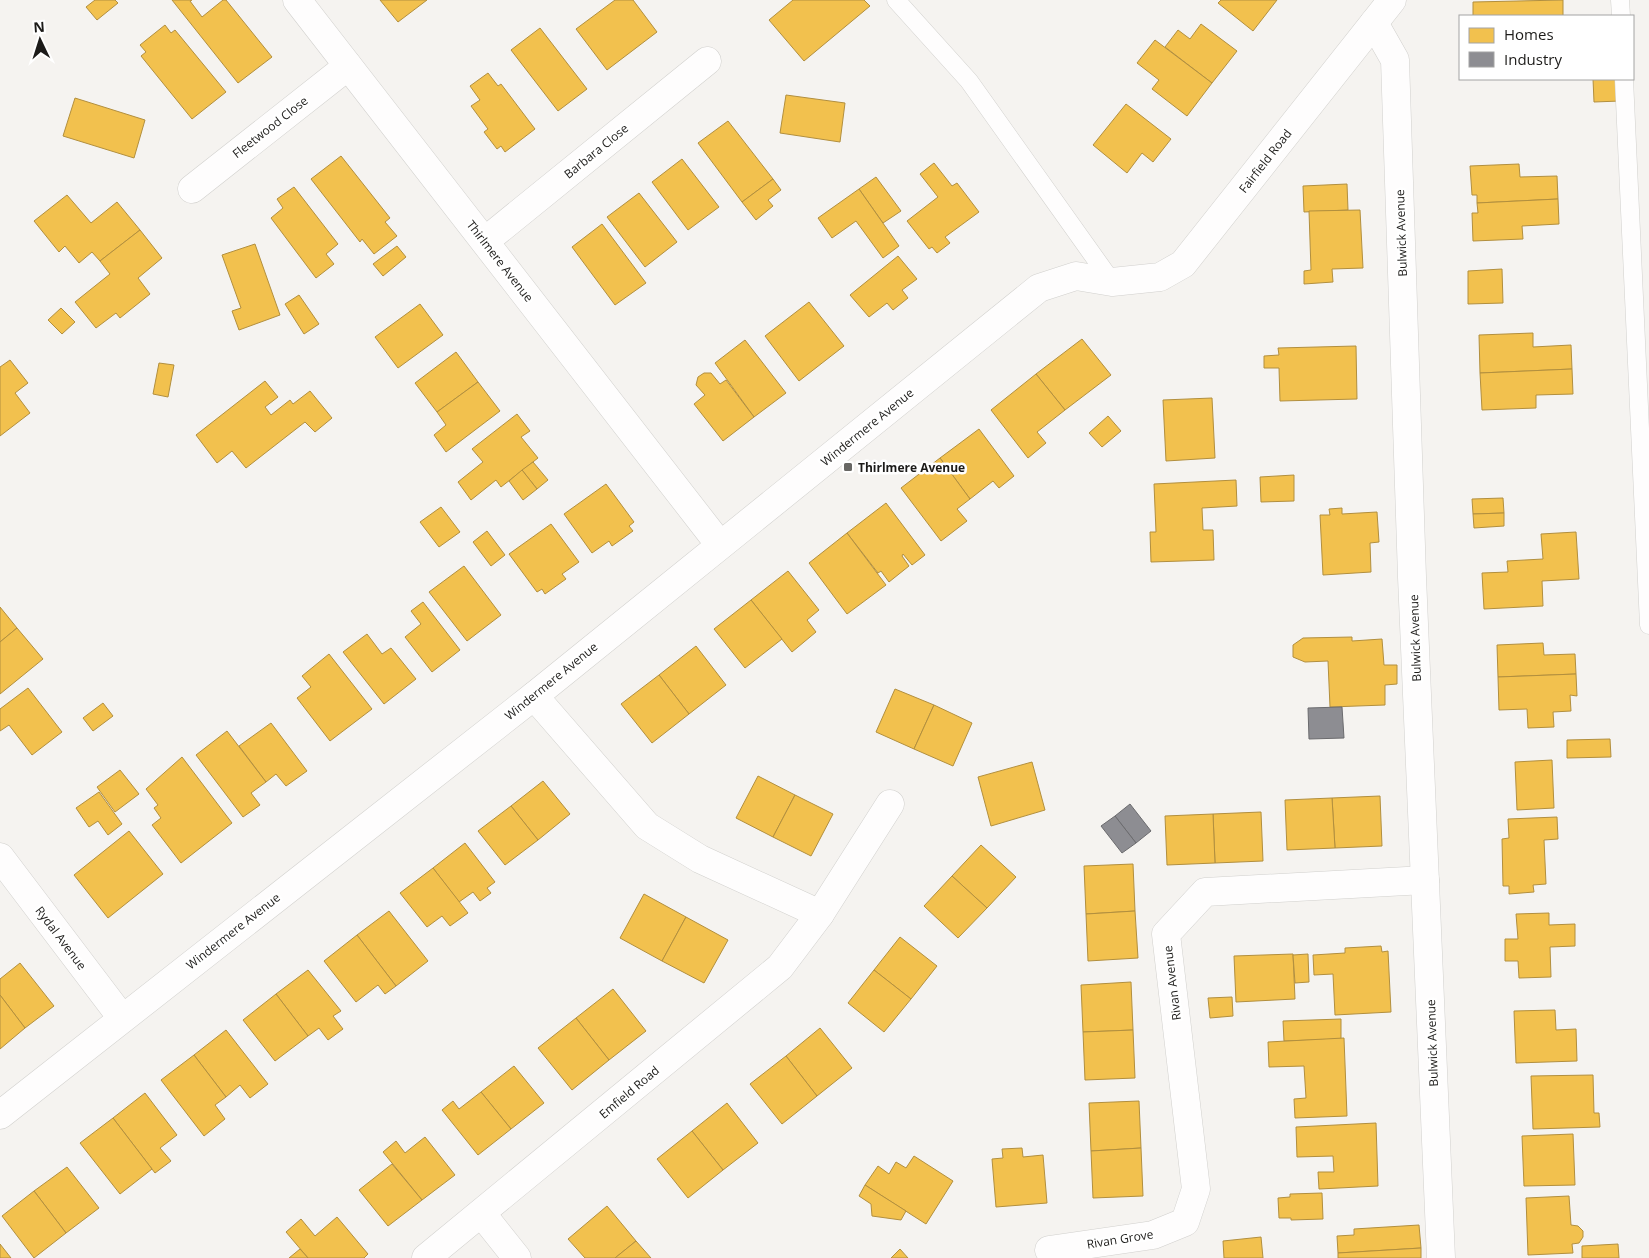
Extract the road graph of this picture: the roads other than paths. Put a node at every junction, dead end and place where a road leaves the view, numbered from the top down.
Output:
1 (298, 0) edge
2 (896, 0) edge
3 (1392, 0) edge
4 (1620, 0) edge
5 (1621, 15) edge
6 (1374, 23) junction
7 (707, 61) dead end
8 (348, 66) junction
9 (1624, 80) edge
10 (192, 189) dead end
11 (485, 241) junction
12 (1112, 282) junction
13 (720, 545) junction
14 (1649, 625) edge
15 (534, 696) junction
16 (890, 804) dead end
17 (0, 857) edge
18 (1425, 880) junction
19 (820, 914) junction
20 (122, 1018) junction
21 (0, 1115) edge
22 (1196, 1189) joint
23 (482, 1214) junction
24 (1049, 1250) dead end
25 (426, 1258) edge
26 (517, 1258) edge
27 (1441, 1258) edge

1 - 8 street, Thirlmere Avenue
2 - 12 lane
3 - 6 street, Fairfield Road
4 - 5 lane
6 - 12 street, Fairfield Road
6 - 18 street, Bulwick Avenue
7 - 11 street, Barbara Close
8 - 10 street, Fleetwood Close
8 - 11 street, Thirlmere Avenue
9 - 14 lane
11 - 13 street, Thirlmere Avenue
12 - 13 street, Windermere Avenue
13 - 15 street, Windermere Avenue
15 - 19 street
15 - 20 street, Windermere Avenue
16 - 19 street, Emfield Road
17 - 20 street, Rydal Avenue
18 - 22 street, Rivan Avenue
18 - 27 street, Bulwick Avenue
19 - 23 street, Emfield Road
20 - 21 street, Windermere Avenue
22 - 24 street, Rivan Grove
23 - 25 street, Emfield Road
23 - 26 street

